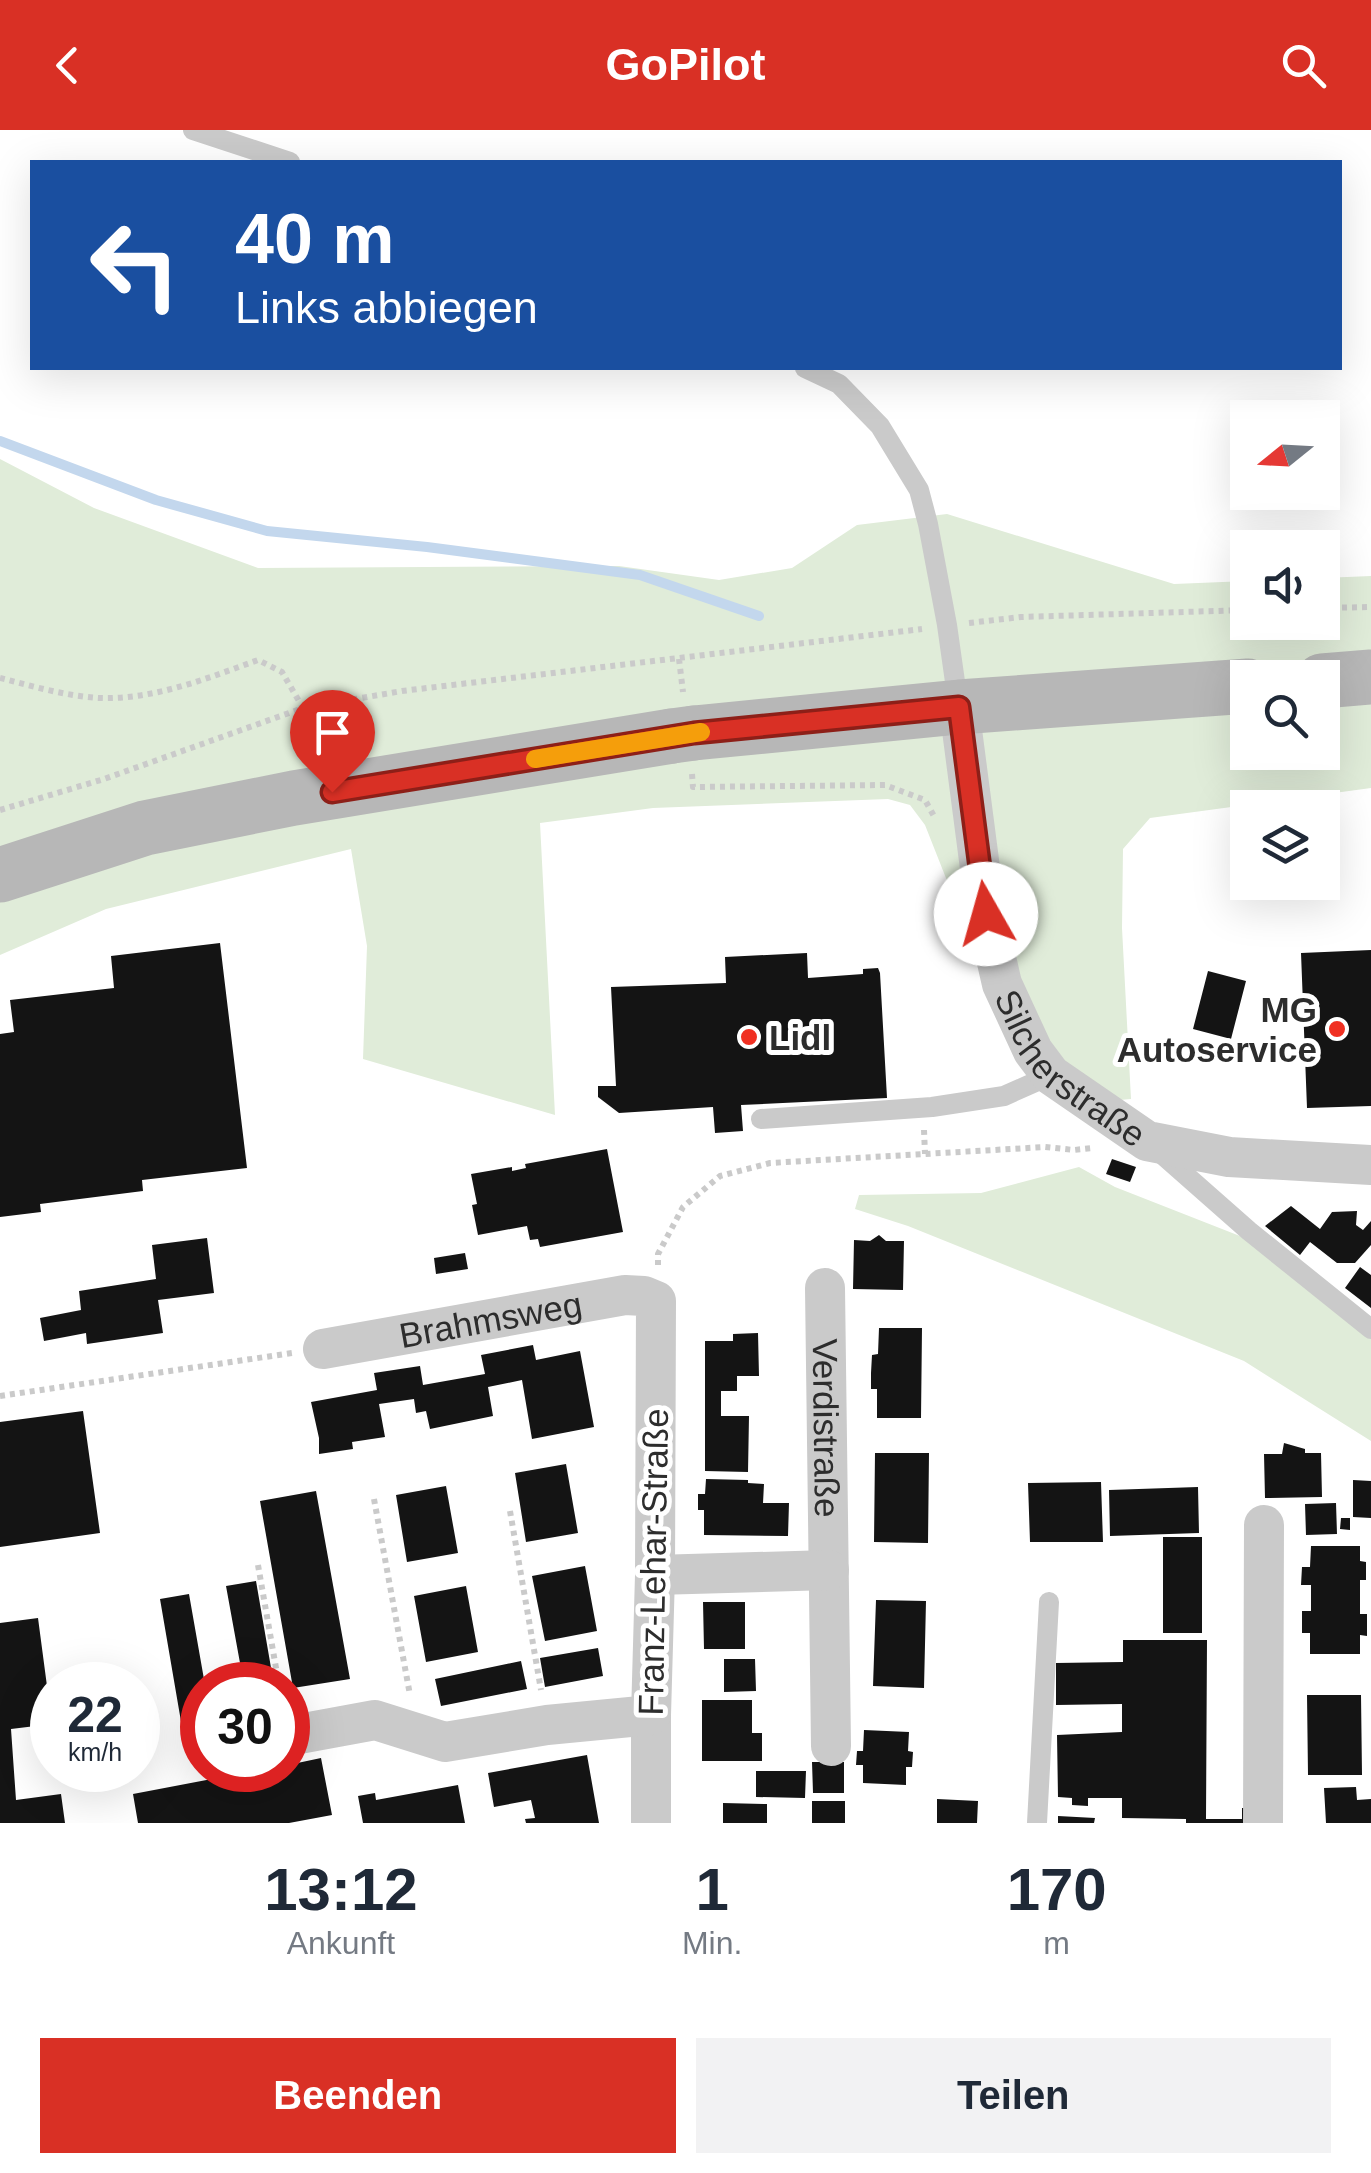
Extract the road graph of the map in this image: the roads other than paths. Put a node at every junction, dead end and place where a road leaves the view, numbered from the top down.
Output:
1 (193, 130) edge
2 (284, 160) edge
3 (809, 370) edge
4 (1371, 677) edge
5 (1340, 680) edge
6 (1230, 687) edge
7 (959, 707) junction
8 (0, 874) edge
9 (1051, 1075) junction
10 (761, 1119) dead end
11 (1147, 1141) junction
12 (1371, 1165) edge
13 (825, 1288) dead end
14 (656, 1301) joint
15 (1371, 1329) edge
16 (323, 1348) road end
17 (1264, 1525) dead end
18 (829, 1570) junction
19 (655, 1575) junction
20 (1049, 1602) dead end
21 (651, 1716) junction
22 (310, 1732) edge
23 (831, 1746) dead end
24 (651, 1823) edge
25 (1037, 1823) edge
26 (1263, 1823) edge

1 - 2 lane
3 - 7 lane
4 - 5 main road
6 - 7 main road
7 - 8 main road
7 - 9 street, Silcherstraße
9 - 10 lane
9 - 11 street, Silcherstraße
11 - 12 street, Silcherstraße
11 - 15 lane
13 - 18 street, Verdistraße
14 - 16 street, Brahmsweg
14 - 19 street, Franz-Lehar-Straße
17 - 26 street
18 - 19 street, Verdistraße
18 - 23 street, Verdistraße
19 - 21 street, Franz-Lehar-Straße
20 - 25 lane
21 - 22 street
21 - 24 street, Franz-Lehar-Straße

